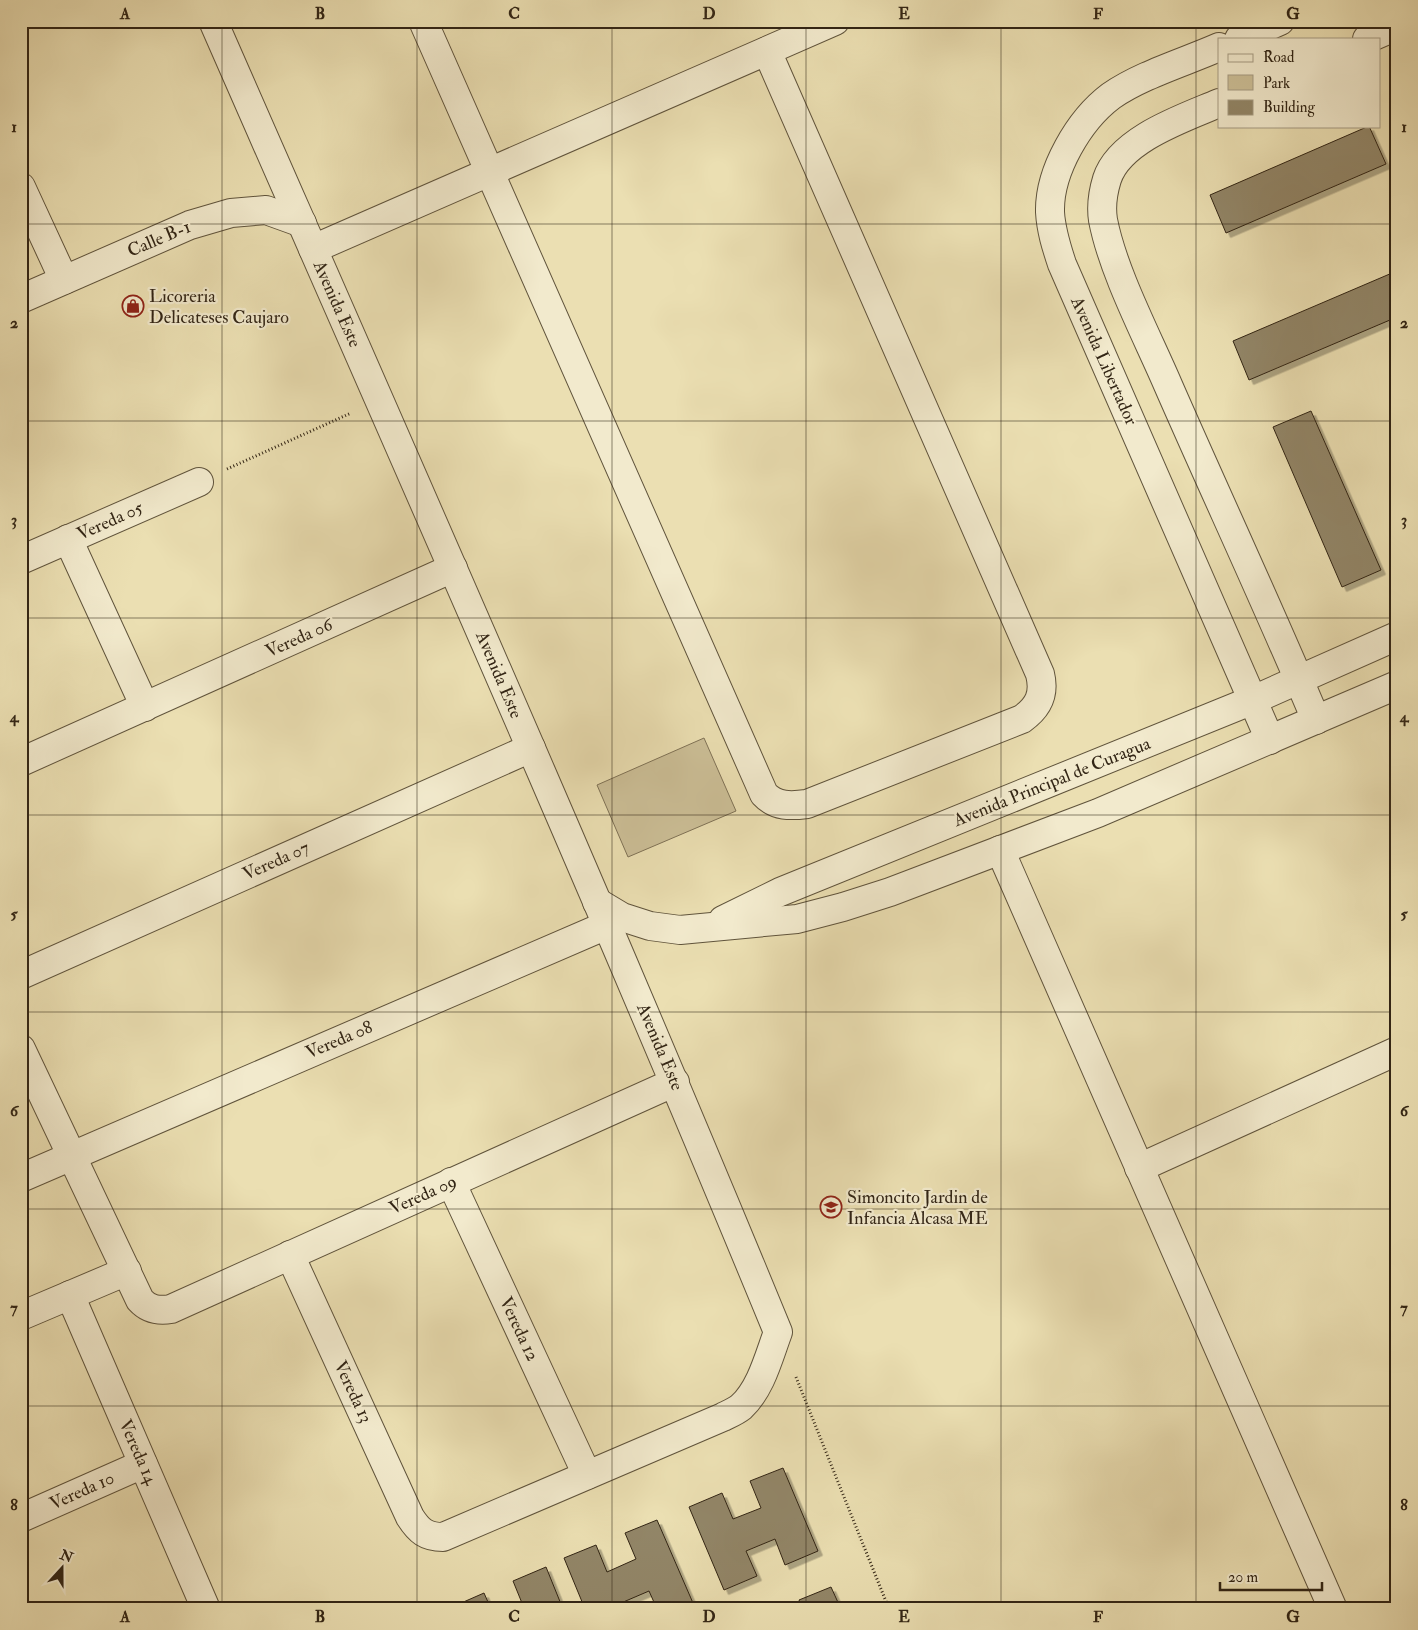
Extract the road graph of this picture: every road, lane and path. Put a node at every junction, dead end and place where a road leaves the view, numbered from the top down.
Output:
1 (213, 21) edge
2 (423, 21) edge
3 (834, 21) edge
4 (1280, 21) edge
5 (1397, 26) edge
6 (1241, 38) edge
7 (1369, 38) edge
8 (1218, 47) edge
9 (767, 51) junction
10 (1218, 103) edge
11 (490, 172) junction
12 (21, 187) edge
13 (302, 224) junction
14 (313, 249) junction
15 (64, 280) junction
16 (21, 299) edge
17 (380, 400) junction
18 (199, 482) joint
19 (68, 539) junction
20 (21, 560) edge
21 (453, 568) junction
22 (1397, 636) edge
23 (1299, 680) junction
24 (1397, 685) edge
25 (1253, 700) junction
26 (145, 707) junction
27 (1316, 720) junction
28 (1270, 740) junction
29 (531, 748) junction
30 (21, 762) edge
31 (1000, 850) junction
32 (602, 913) junction
33 (707, 927) junction
34 (21, 974) edge
35 (21, 1049) edge
36 (1397, 1051) edge
37 (675, 1082) junction
38 (70, 1156) junction
39 (1139, 1168) junction
40 (21, 1178) edge
41 (451, 1182) junction
42 (290, 1255) junction
43 (127, 1271) junction
44 (70, 1296) junction
45 (21, 1316) edge
46 (778, 1332) junction
47 (143, 1464) junction
48 (587, 1475) junction
49 (21, 1518) edge
50 (206, 1609) edge
51 (889, 1609) edge
52 (1333, 1609) edge

1 - 13 street, Avenida Este
2 - 11 street
3 - 9 street
4 - 6 street
5 - 7 street
8 - 25 street, Avenida Libertador
9 - 11 street
9 - 11 street
10 - 23 street
11 - 14 street
12 - 15 street
13 - 14 street, Avenida Este
13 - 15 street, Calle B-1
14 - 17 street, Avenida Este
15 - 16 street, Calle B-1
17 - 18 path
17 - 21 street, Avenida Este
18 - 19 street, Vereda 05
19 - 20 street, Vereda 05
19 - 26 street
21 - 26 street, Vereda 06
21 - 29 street, Avenida Este
22 - 23 street, Avenida Principal de Curagua
23 - 25 street, Avenida Principal de Curagua
23 - 27 street
24 - 27 street, Avenida Principal de Curagua
25 - 28 street, Avenida Libertador
25 - 33 street, Avenida Principal de Curagua
26 - 30 street, Vereda 06
27 - 28 street, Avenida Principal de Curagua
28 - 31 street, Avenida Principal de Curagua
29 - 32 street, Avenida Este
29 - 34 street, Vereda 07
31 - 33 street, Avenida Principal de Curagua
31 - 39 street
32 - 33 street, Avenida Principal de Curagua
32 - 37 street, Avenida Este
32 - 38 street, Vereda 08
35 - 38 street
36 - 39 street
37 - 41 street, Vereda 09
37 - 46 street, Avenida Este
38 - 40 street, Vereda 08
38 - 43 street
39 - 52 street
41 - 42 street, Vereda 09
41 - 48 street, Vereda 12
42 - 43 street, Vereda 09
42 - 48 street, Vereda 13
43 - 44 street
44 - 45 street
44 - 47 street, Vereda 14
46 - 48 street
46 - 51 path
47 - 49 street, Vereda 10
47 - 50 street, Vereda 14

